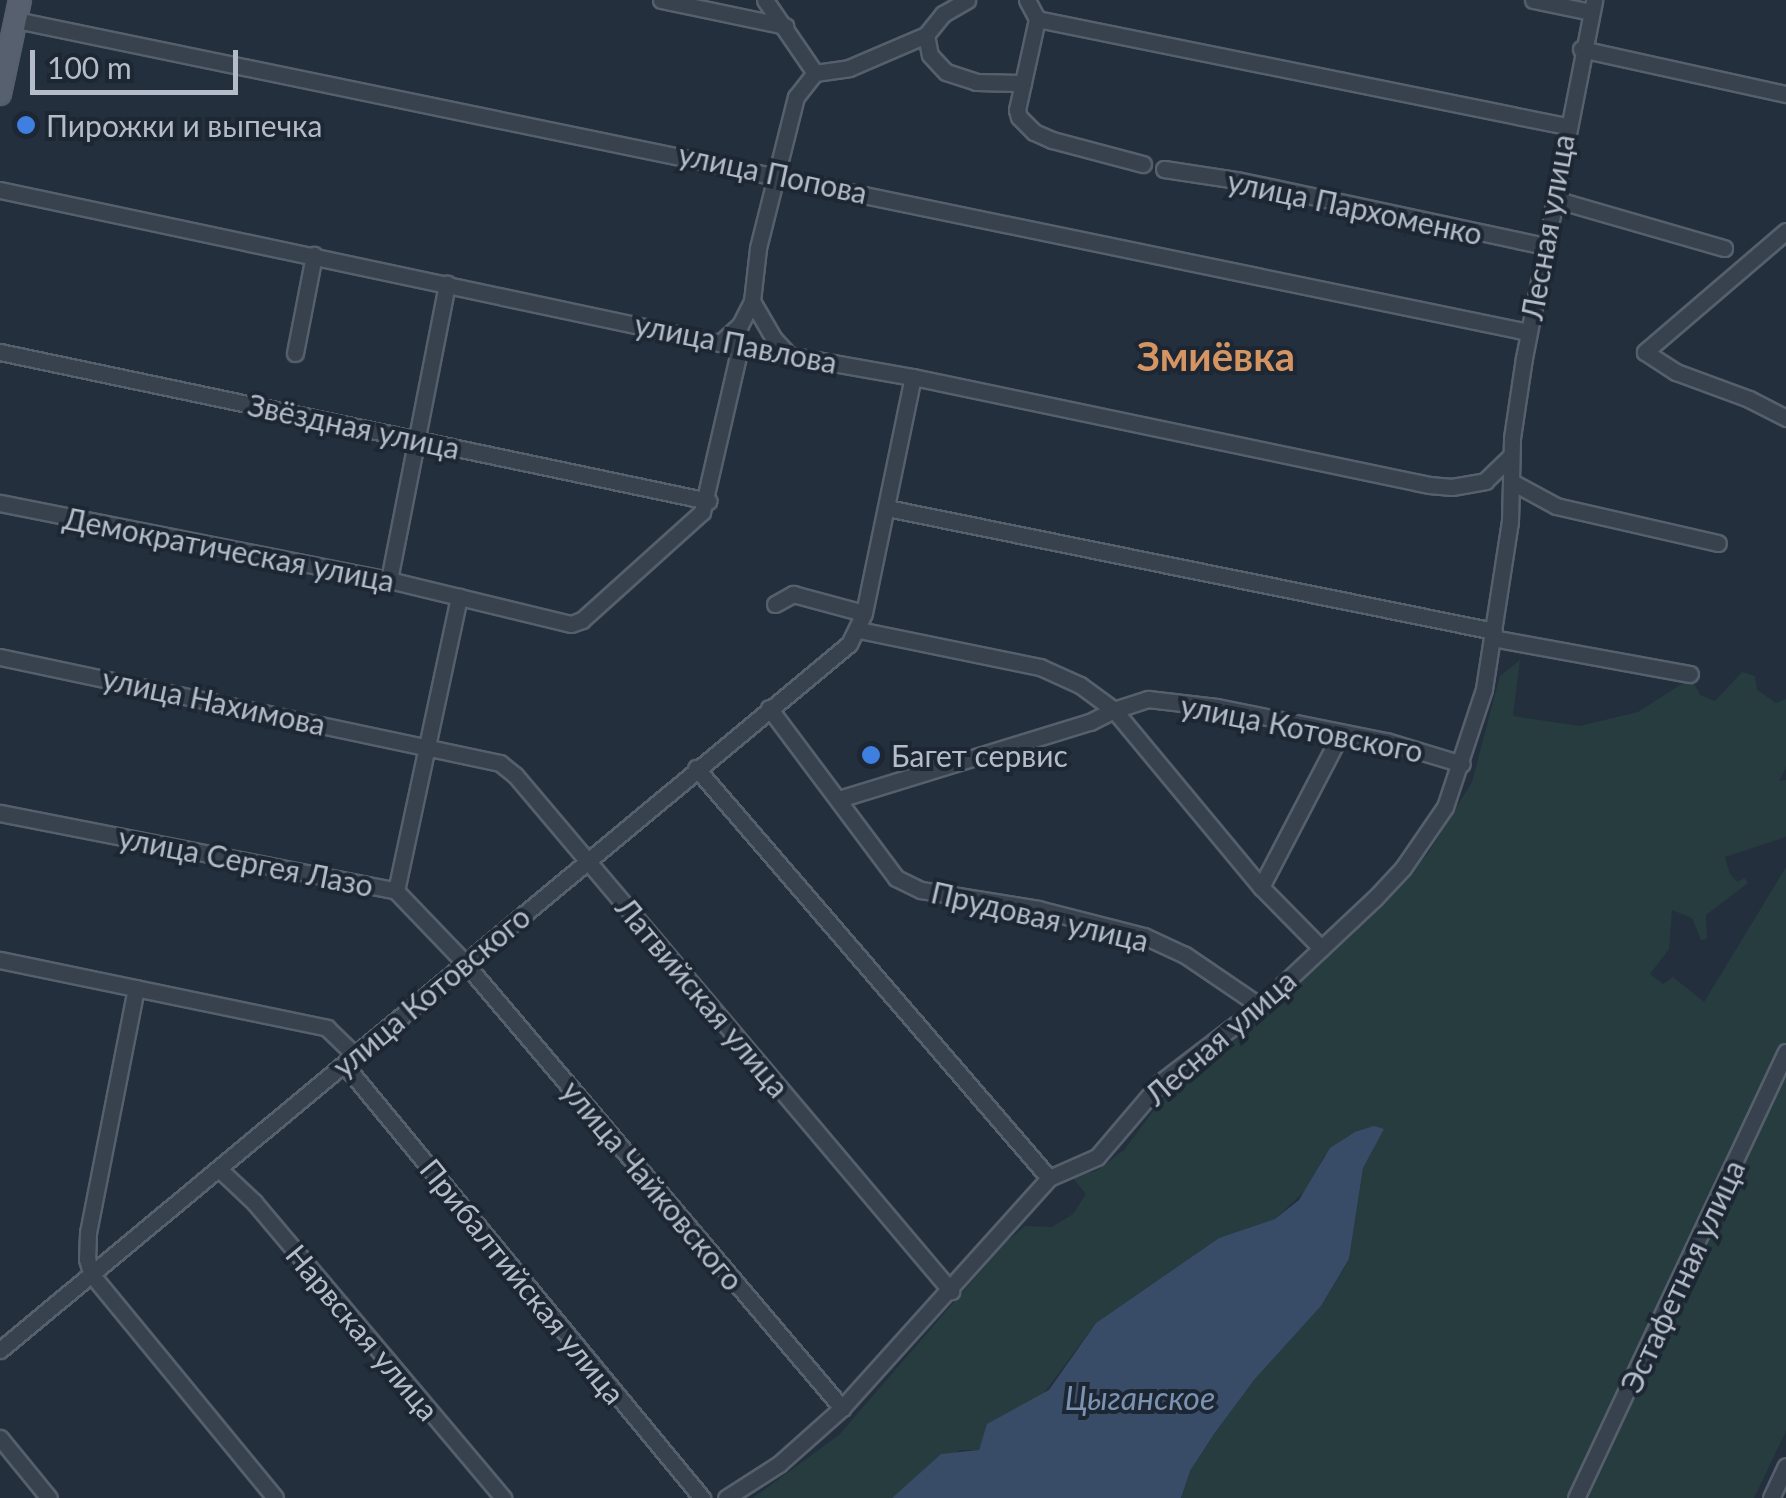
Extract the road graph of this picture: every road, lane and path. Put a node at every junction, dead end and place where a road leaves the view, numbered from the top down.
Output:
1 (661, 0) edge
2 (765, 0) edge
3 (932, 0) edge
4 (967, 0) edge
5 (1027, 0) edge
6 (1533, 0) edge
7 (1592, 6) edge
8 (18, 10) edge
9 (944, 14) junction
10 (1037, 19) junction
11 (784, 26) junction
12 (926, 35) junction
13 (1581, 49) junction
14 (814, 73) junction
15 (1023, 84) junction
16 (0, 94) edge
17 (1786, 94) edge
18 (1566, 126) junction
19 (1142, 164) dead end
20 (1164, 169) dead end
21 (775, 174) junction
22 (0, 190) edge
23 (1554, 200) junction
24 (1786, 231) edge
25 (1545, 246) junction
26 (1724, 248) dead end
27 (314, 255) junction
28 (447, 284) junction
29 (752, 300) junction
30 (1528, 332) junction
31 (720, 343) junction
32 (740, 347) junction
33 (0, 352) edge
34 (295, 353) dead end
35 (790, 356) junction
36 (913, 377) junction
37 (1786, 418) edge
38 (416, 439) junction
39 (1511, 456) junction
40 (1512, 482) junction
41 (708, 501) junction
42 (0, 502) edge
43 (887, 508) junction
44 (1718, 543) dead end
45 (390, 580) junction
46 (458, 598) junction
47 (775, 604) dead end
48 (864, 613) junction
49 (860, 630) junction
50 (1493, 634) junction
51 (0, 658) edge
52 (1690, 674) dead end
53 (770, 708) junction
54 (1114, 710) junction
55 (1341, 733) junction
56 (427, 745) junction
57 (1462, 764) junction
58 (696, 768) junction
59 (840, 799) junction
60 (0, 813) edge
61 (586, 859) junction
62 (1261, 887) junction
63 (396, 891) junction
64 (1321, 948) junction
65 (0, 960) edge
66 (464, 962) junction
67 (136, 988) junction
68 (1260, 1006) junction
69 (1786, 1052) edge
70 (350, 1059) junction
71 (219, 1169) junction
72 (1049, 1178) junction
73 (92, 1275) junction
74 (950, 1291) junction
75 (0, 1350) edge
76 (842, 1408) junction
77 (0, 1438) edge
78 (1786, 1466) edge
79 (49, 1498) edge
80 (275, 1498) edge
81 (504, 1498) edge
82 (702, 1498) edge
83 (726, 1498) edge
84 (1576, 1498) edge
85 (1770, 1498) edge

1 - 11 street
2 - 11 street
3 - 9 street
4 - 9 street
5 - 10 street
6 - 7 street
7 - 13 street, Лесная улица
8 - 16 main road
8 - 21 street, улица Попова
9 - 12 street
10 - 15 street
10 - 18 street
11 - 14 street
12 - 14 street
12 - 15 street
13 - 17 street
13 - 18 street, Лесная улица
14 - 21 street
15 - 19 street
18 - 23 street, Лесная улица
20 - 25 street, улица Пархоменко
21 - 29 street
21 - 30 street, улица Попова
22 - 27 street, улица Павлова
23 - 25 street, Лесная улица
23 - 26 street
24 - 37 street
25 - 30 street, Лесная улица
27 - 28 street, улица Павлова
27 - 34 street
28 - 31 street, улица Павлова
28 - 38 street
29 - 31 street
29 - 35 street
30 - 39 street, Лесная улица
31 - 32 street, улица Павлова
32 - 35 street, улица Павлова
32 - 41 street
33 - 38 street, Звёздная улица
35 - 36 street, улица Павлова
36 - 39 street, улица Павлова
36 - 43 street
38 - 41 street, Звёздная улица
38 - 45 street
39 - 40 street, Лесная улица
40 - 44 street
40 - 50 street, Лесная улица
41 - 46 street, Демократическая улица
42 - 45 street, Демократическая улица
43 - 48 street
43 - 50 street
45 - 46 street, Демократическая улица
46 - 56 street
47 - 48 street
48 - 49 street
49 - 53 street, улица Котовского
49 - 54 street
50 - 52 street
50 - 57 street, Лесная улица
51 - 56 street, улица Нахимова
53 - 58 street, улица Котовского
53 - 59 street, Прудовая улица
54 - 55 street, улица Котовского
54 - 59 street, улица Котовского
54 - 62 street
55 - 57 street, улица Котовского
55 - 62 street
56 - 61 street, Латвийская улица
56 - 63 street
57 - 64 street, Лесная улица
58 - 61 street, улица Котовского
58 - 72 street
59 - 68 street, Прудовая улица
60 - 63 street, улица Сергея Лазо
61 - 66 street, улица Котовского
61 - 74 street, Латвийская улица
62 - 64 street
63 - 66 street, улица Сергея Лазо
64 - 68 street, Лесная улица
65 - 67 street, Прибалтийская улица
66 - 70 street, улица Котовского
66 - 76 street, улица Чайковского
67 - 70 street, Прибалтийская улица
67 - 73 street
68 - 72 street, Лесная улица
69 - 84 street, Эстафетная улица
70 - 71 street, улица Котовского
70 - 82 street, Прибалтийская улица
71 - 73 street, улица Котовского
71 - 81 street, Нарвская улица
72 - 74 street, Лесная улица
73 - 75 street, улица Котовского
73 - 80 street
74 - 76 street, Лесная улица
76 - 83 street, Лесная улица
77 - 79 street
78 - 85 street

